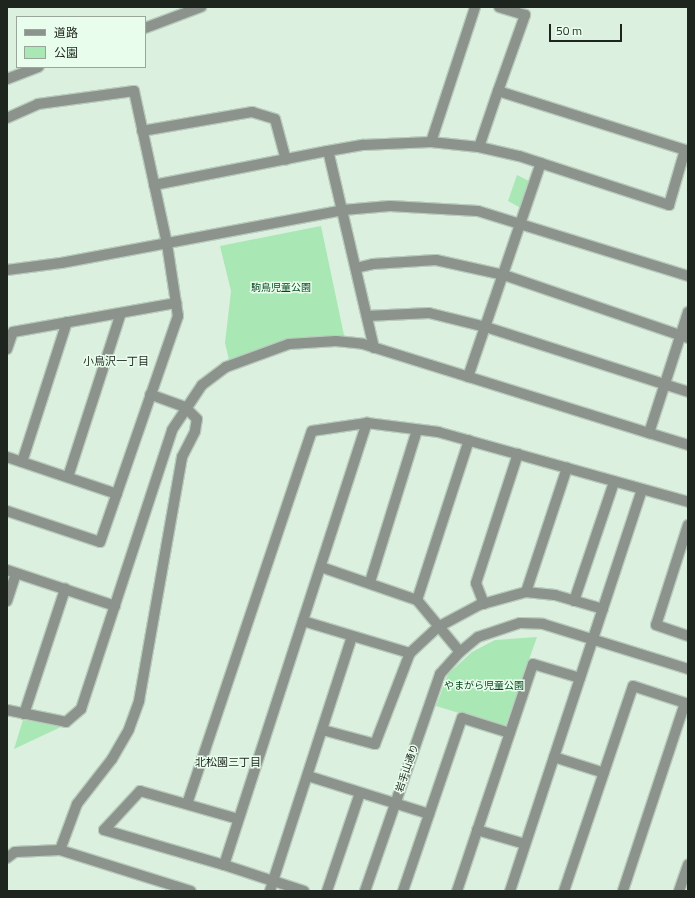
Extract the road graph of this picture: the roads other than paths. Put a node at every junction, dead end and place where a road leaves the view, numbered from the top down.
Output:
1 (202, 7) edge
2 (475, 7) edge
3 (499, 7) edge
4 (146, 28) edge
5 (36, 68) edge
6 (7, 79) edge
7 (498, 91) junction
8 (7, 118) edge
9 (142, 131) junction
10 (431, 142) junction
11 (479, 147) junction
12 (686, 150) edge
13 (328, 151) junction
14 (286, 160) junction
15 (542, 163) junction
16 (154, 185) junction
17 (342, 210) junction
18 (520, 222) junction
19 (167, 244) junction
20 (356, 268) junction
21 (7, 270) edge
22 (504, 275) junction
23 (688, 276) edge
24 (176, 303) junction
25 (688, 312) edge
26 (121, 313) junction
27 (367, 316) junction
28 (67, 322) junction
29 (486, 327) junction
30 (684, 336) edge
31 (374, 348) junction
32 (7, 349) edge
33 (468, 377) junction
34 (664, 384) junction
35 (688, 392) edge
36 (150, 394) junction
37 (185, 407) junction
38 (367, 423) junction
39 (417, 430) junction
40 (649, 433) junction
41 (469, 440) junction
42 (688, 444) edge
43 (518, 454) junction
44 (7, 457) edge
45 (22, 462) junction
46 (568, 468) junction
47 (68, 477) junction
48 (614, 482) junction
49 (642, 490) junction
50 (117, 494) junction
51 (688, 502) edge
52 (7, 511) edge
53 (688, 525) edge
54 (321, 567) junction
55 (12, 572) edge
56 (370, 582) junction
57 (66, 589) junction
58 (526, 592) junction
59 (417, 600) junction
60 (574, 601) junction
61 (7, 602) edge
62 (484, 604) junction
63 (115, 606) junction
64 (603, 609) junction
65 (303, 621) junction
66 (438, 627) junction
67 (352, 636) junction
68 (688, 636) edge
69 (594, 638) junction
70 (460, 652) junction
71 (410, 653) junction
72 (688, 669) edge
73 (580, 678) junction
74 (7, 710) edge
75 (24, 714) junction
76 (323, 730) junction
77 (510, 733) junction
78 (554, 756) junction
79 (604, 773) junction
80 (308, 776) junction
81 (360, 794) junction
82 (187, 804) junction
83 (395, 804) junction
84 (430, 814) junction
85 (238, 819) junction
86 (477, 830) junction
87 (525, 844) junction
88 (60, 850) junction
89 (7, 858) edge
90 (224, 865) junction
91 (688, 865) edge
92 (271, 886) edge
93 (192, 891) edge
94 (304, 891) edge
95 (327, 891) edge
96 (365, 891) edge
97 (403, 891) edge
98 (457, 891) edge
99 (510, 891) edge
100 (564, 891) edge
101 (623, 891) edge
102 (679, 891) edge

1 - 4 street
2 - 10 street
3 - 7 street
5 - 6 street
7 - 11 street
7 - 12 street
8 - 9 street
9 - 14 street
9 - 16 street
10 - 11 street
10 - 13 street
11 - 15 street
12 - 15 street
13 - 14 street
13 - 17 street
14 - 16 street
15 - 18 street
16 - 19 street
17 - 18 street
17 - 19 street
17 - 20 street
18 - 22 street
18 - 23 street
19 - 21 street
19 - 24 street
20 - 22 street
20 - 27 street
22 - 29 street
22 - 30 street
24 - 26 street
24 - 36 street
25 - 30 street
26 - 28 street
26 - 47 street
27 - 29 street
27 - 31 street
28 - 32 street
28 - 45 street
29 - 33 street
29 - 34 street
30 - 34 street
31 - 33 street
31 - 37 street
33 - 40 street
34 - 35 street
34 - 40 street
36 - 37 street
36 - 50 street
37 - 63 street
37 - 88 street
38 - 39 street
38 - 54 street
38 - 82 street
39 - 41 street
39 - 56 street
40 - 42 street
41 - 43 street
41 - 59 street
43 - 46 street
43 - 62 street
44 - 45 street
45 - 47 street
46 - 48 street
46 - 58 street
47 - 50 street
48 - 49 street
48 - 60 street
49 - 51 street
49 - 64 street
50 - 52 street
53 - 68 street
54 - 56 street
54 - 65 street
55 - 57 street
55 - 61 street
56 - 59 street
57 - 63 street
57 - 75 street
58 - 60 street
58 - 62 street
59 - 66 street
60 - 64 street
62 - 66 street
63 - 75 street
64 - 69 street
65 - 67 street
65 - 85 street
66 - 70 street
66 - 71 street
67 - 71 street
67 - 76 street
69 - 70 street, 岩手山通り
69 - 72 street, 岩手山通り
69 - 73 street
70 - 83 street, 岩手山通り
71 - 76 street
73 - 77 street
73 - 78 street
74 - 75 street
76 - 80 street
77 - 84 street
77 - 86 street
78 - 79 street
78 - 87 street
79 - 100 street
79 - 101 street
80 - 81 street
80 - 92 street
81 - 83 street
81 - 95 street
82 - 85 street
82 - 90 street
83 - 84 street
83 - 96 street, 岩手山通り
84 - 97 street
85 - 90 street
86 - 87 street
86 - 98 street
87 - 99 street
88 - 89 street
88 - 93 street
90 - 92 street
91 - 102 street
92 - 94 street

